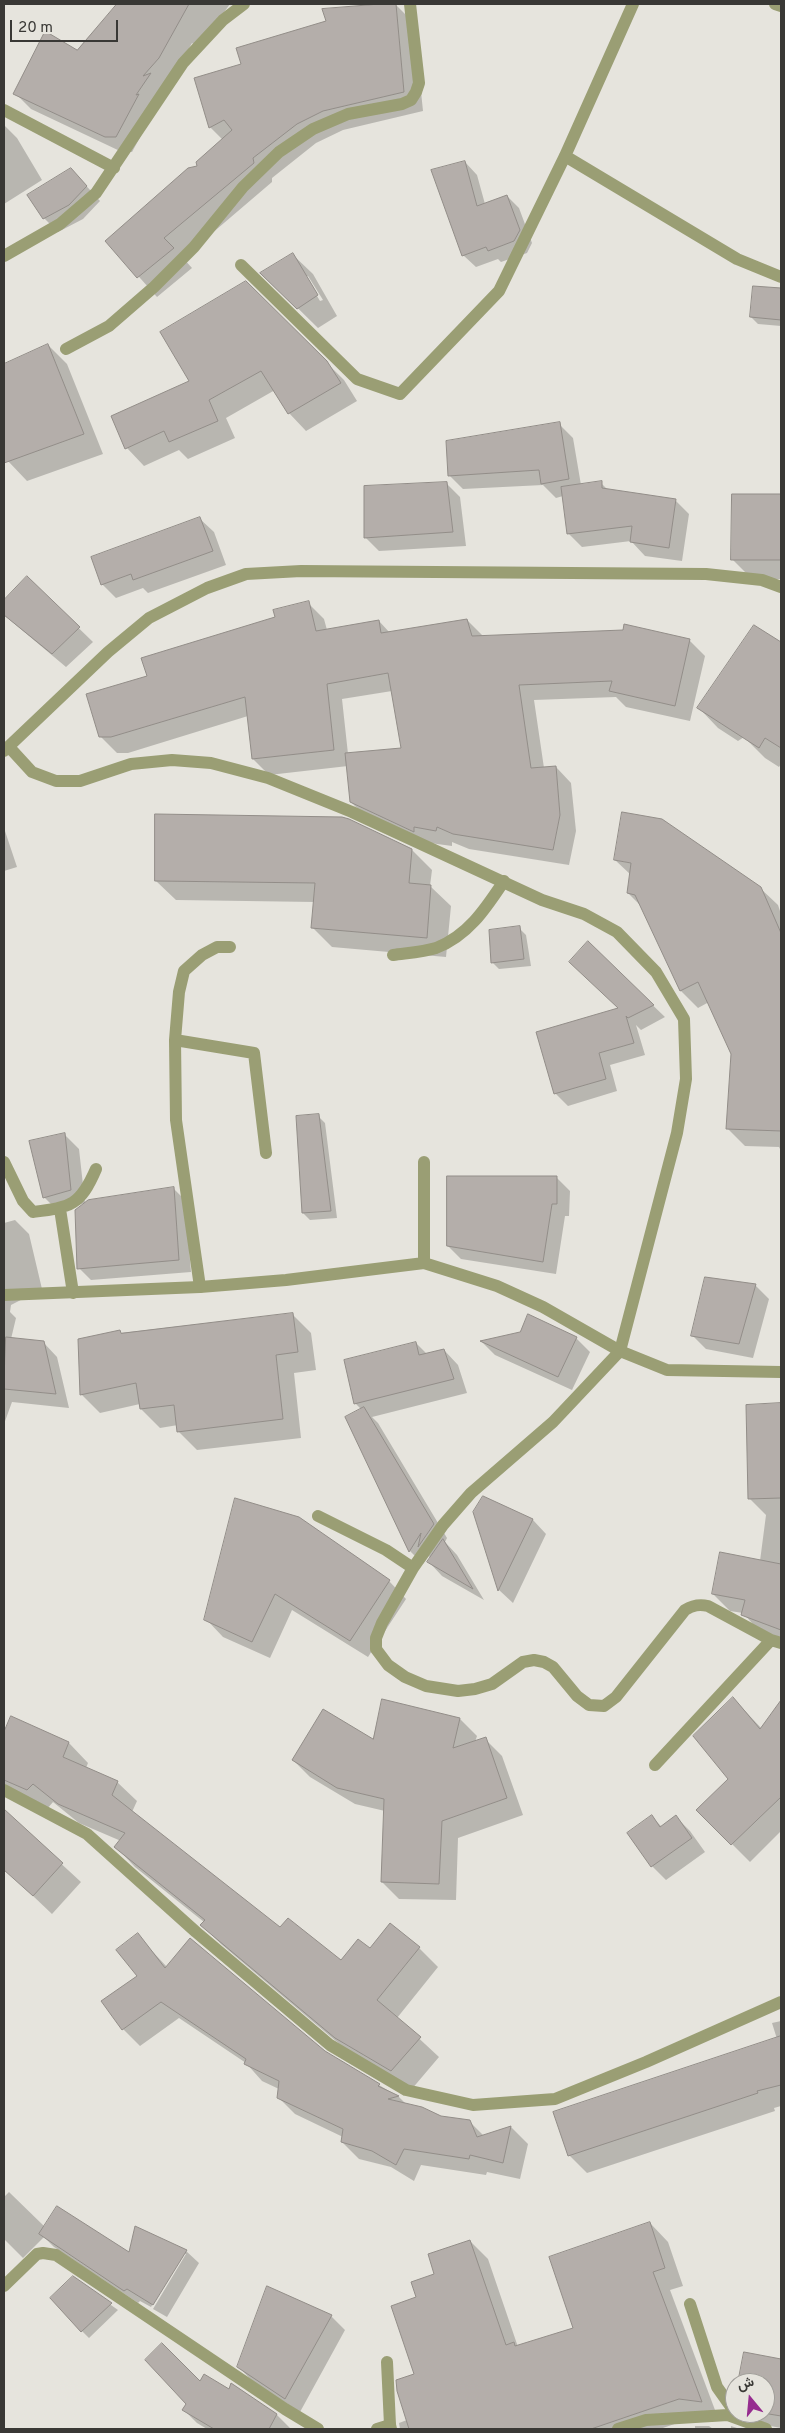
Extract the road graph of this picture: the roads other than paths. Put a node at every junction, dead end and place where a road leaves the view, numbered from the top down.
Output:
1 (244, 4) edge
2 (410, 4) edge
3 (633, 4) edge
4 (775, 4) edge
5 (781, 6) edge
6 (4, 110) edge
7 (565, 156) junction
8 (114, 168) junction
9 (4, 256) edge
10 (241, 265) dead end
11 (781, 277) edge
12 (66, 349) dead end
13 (781, 587) edge
14 (7, 750) edge
15 (504, 881) junction
16 (230, 947) dead end
17 (394, 955) dead end
18 (175, 1040) junction
19 (266, 1153) dead end
20 (4, 1162) edge
21 (424, 1162) dead end
22 (96, 1169) dead end
23 (60, 1209) junction
24 (424, 1263) junction
25 (200, 1286) junction
26 (73, 1293) junction
27 (4, 1295) edge
28 (620, 1351) junction
29 (781, 1372) edge
30 (318, 1516) dead end
31 (412, 1568) junction
32 (776, 1642) edge
33 (655, 1765) dead end
34 (4, 1790) edge
35 (781, 2002) edge
36 (4, 2286) edge
37 (690, 2304) dead end
38 (387, 2362) dead end
39 (725, 2398) edge
40 (725, 2415) edge
41 (750, 2423) edge
42 (386, 2428) edge
43 (318, 2429) edge
44 (618, 2429) edge
45 (766, 2429) edge

1 - 8 street
2 - 12 street
3 - 7 street
4 - 5 street
6 - 8 street
7 - 10 street
7 - 11 street
8 - 9 street
13 - 14 street
14 - 15 street
15 - 17 street
15 - 28 street
16 - 18 street
18 - 19 street
18 - 25 street
20 - 23 street
21 - 24 street
22 - 23 street
23 - 26 street
24 - 25 street
24 - 28 street
25 - 26 street
26 - 27 street
28 - 29 street
28 - 31 street
30 - 31 street
31 - 32 street
32 - 33 street
34 - 35 street
36 - 43 street
37 - 39 street
38 - 42 street
40 - 44 street
41 - 45 street

